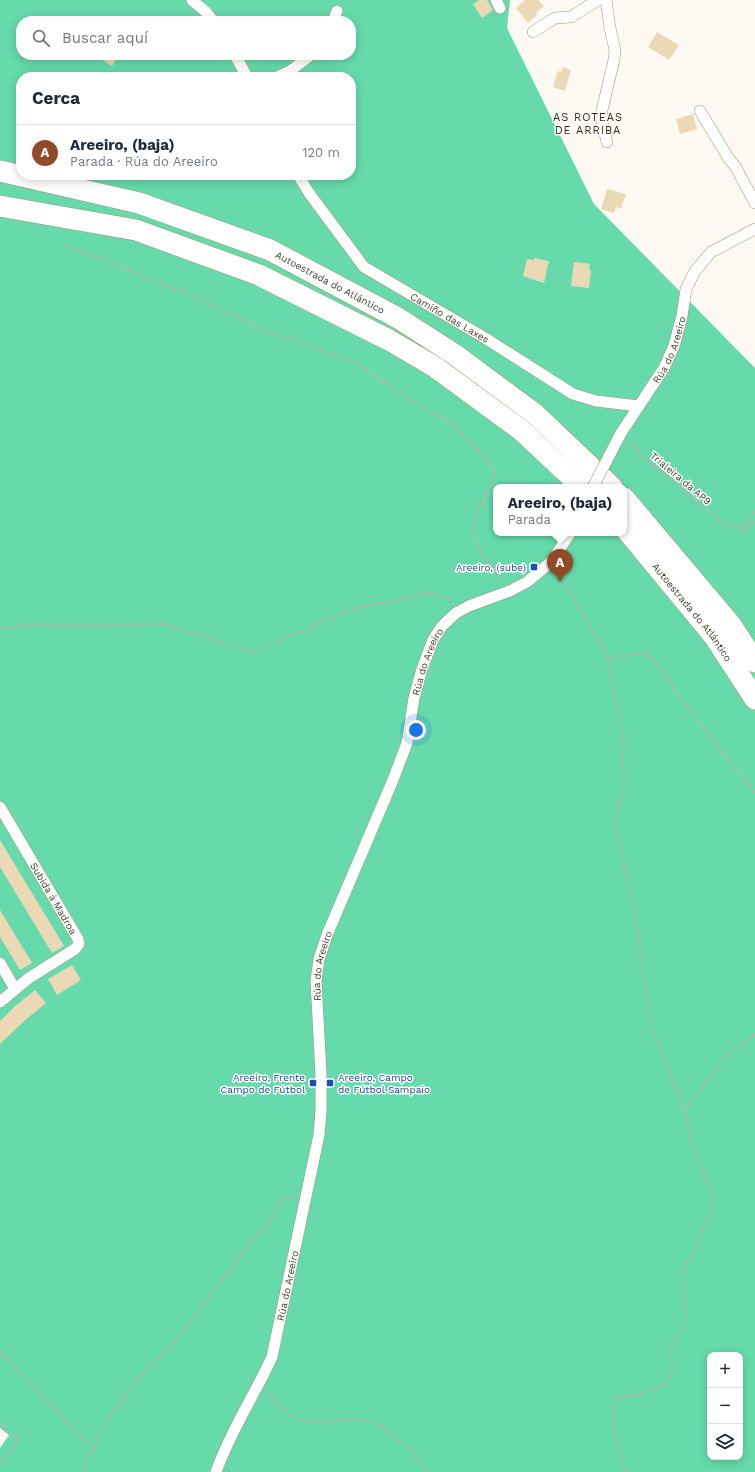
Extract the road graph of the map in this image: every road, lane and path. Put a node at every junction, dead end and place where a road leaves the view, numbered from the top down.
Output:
1 (192, 0) edge
2 (598, 0) edge
3 (606, 0) edge
4 (210, 16) edge
5 (532, 32) dead end
6 (237, 60) edge
7 (304, 60) edge
8 (244, 72) edge
9 (288, 72) edge
10 (700, 111) dead end
11 (607, 142) dead end
12 (0, 171) edge
13 (16, 175) edge
14 (39, 180) edge
15 (301, 180) edge
16 (755, 203) edge
17 (0, 206) edge
18 (755, 229) edge
19 (66, 247) dead end
20 (639, 406) junction
21 (621, 432) junction
22 (579, 484) edge
23 (595, 484) edge
24 (609, 484) edge
25 (627, 502) edge
26 (755, 510) edge
27 (755, 522) edge
28 (739, 527) junction
29 (627, 532) edge
30 (569, 536) edge
31 (552, 561) junction
32 (510, 591) junction
33 (469, 606) junction
34 (0, 628) edge
35 (608, 658) junction
36 (755, 662) edge
37 (755, 699) edge
38 (755, 792) edge
39 (0, 806) edge
40 (0, 963) edge
41 (15, 989) junction
42 (0, 1002) edge
43 (755, 1034) edge
44 (686, 1111) junction
45 (306, 1196) junction
46 (0, 1352) edge
47 (262, 1380) junction
48 (0, 1424) edge
49 (93, 1449) junction
50 (0, 1464) edge
51 (83, 1472) edge
52 (216, 1472) edge
53 (428, 1472) edge
54 (625, 1472) edge

1 - 4 street
2 - 5 street
3 - 11 street
6 - 8 street
7 - 9 street
10 - 16 street
12 - 13 highway, Autoestrada do Atlántico
14 - 24 highway, Autoestrada do Atlántico
15 - 20 street, Camiño das Laxes
17 - 22 highway
18 - 20 street, Rúa do Areeiro
19 - 32 path
20 - 21 street, Rúa do Areeiro
21 - 23 street, Rúa do Areeiro, bridge
21 - 28 path, Trialeira da AP9
25 - 36 highway, Autoestrada do Atlántico
26 - 28 path
27 - 28 path
29 - 37 highway, Autoestrada do Atlántico
30 - 31 street, Rúa do Areeiro
31 - 32 street, Rúa do Areeiro
31 - 35 path
32 - 33 street, Rúa do Areeiro
33 - 34 path
33 - 45 street, Rúa do Areeiro
35 - 38 path
35 - 44 path
39 - 41 street, Subida á Madroa
40 - 41 street
41 - 42 street, Subida á Madroa
43 - 44 path
44 - 54 path
45 - 47 street, Rúa do Areeiro
45 - 49 path
46 - 49 path
47 - 52 street, Rúa do Areeiro
47 - 53 path
48 - 50 path
49 - 51 path

